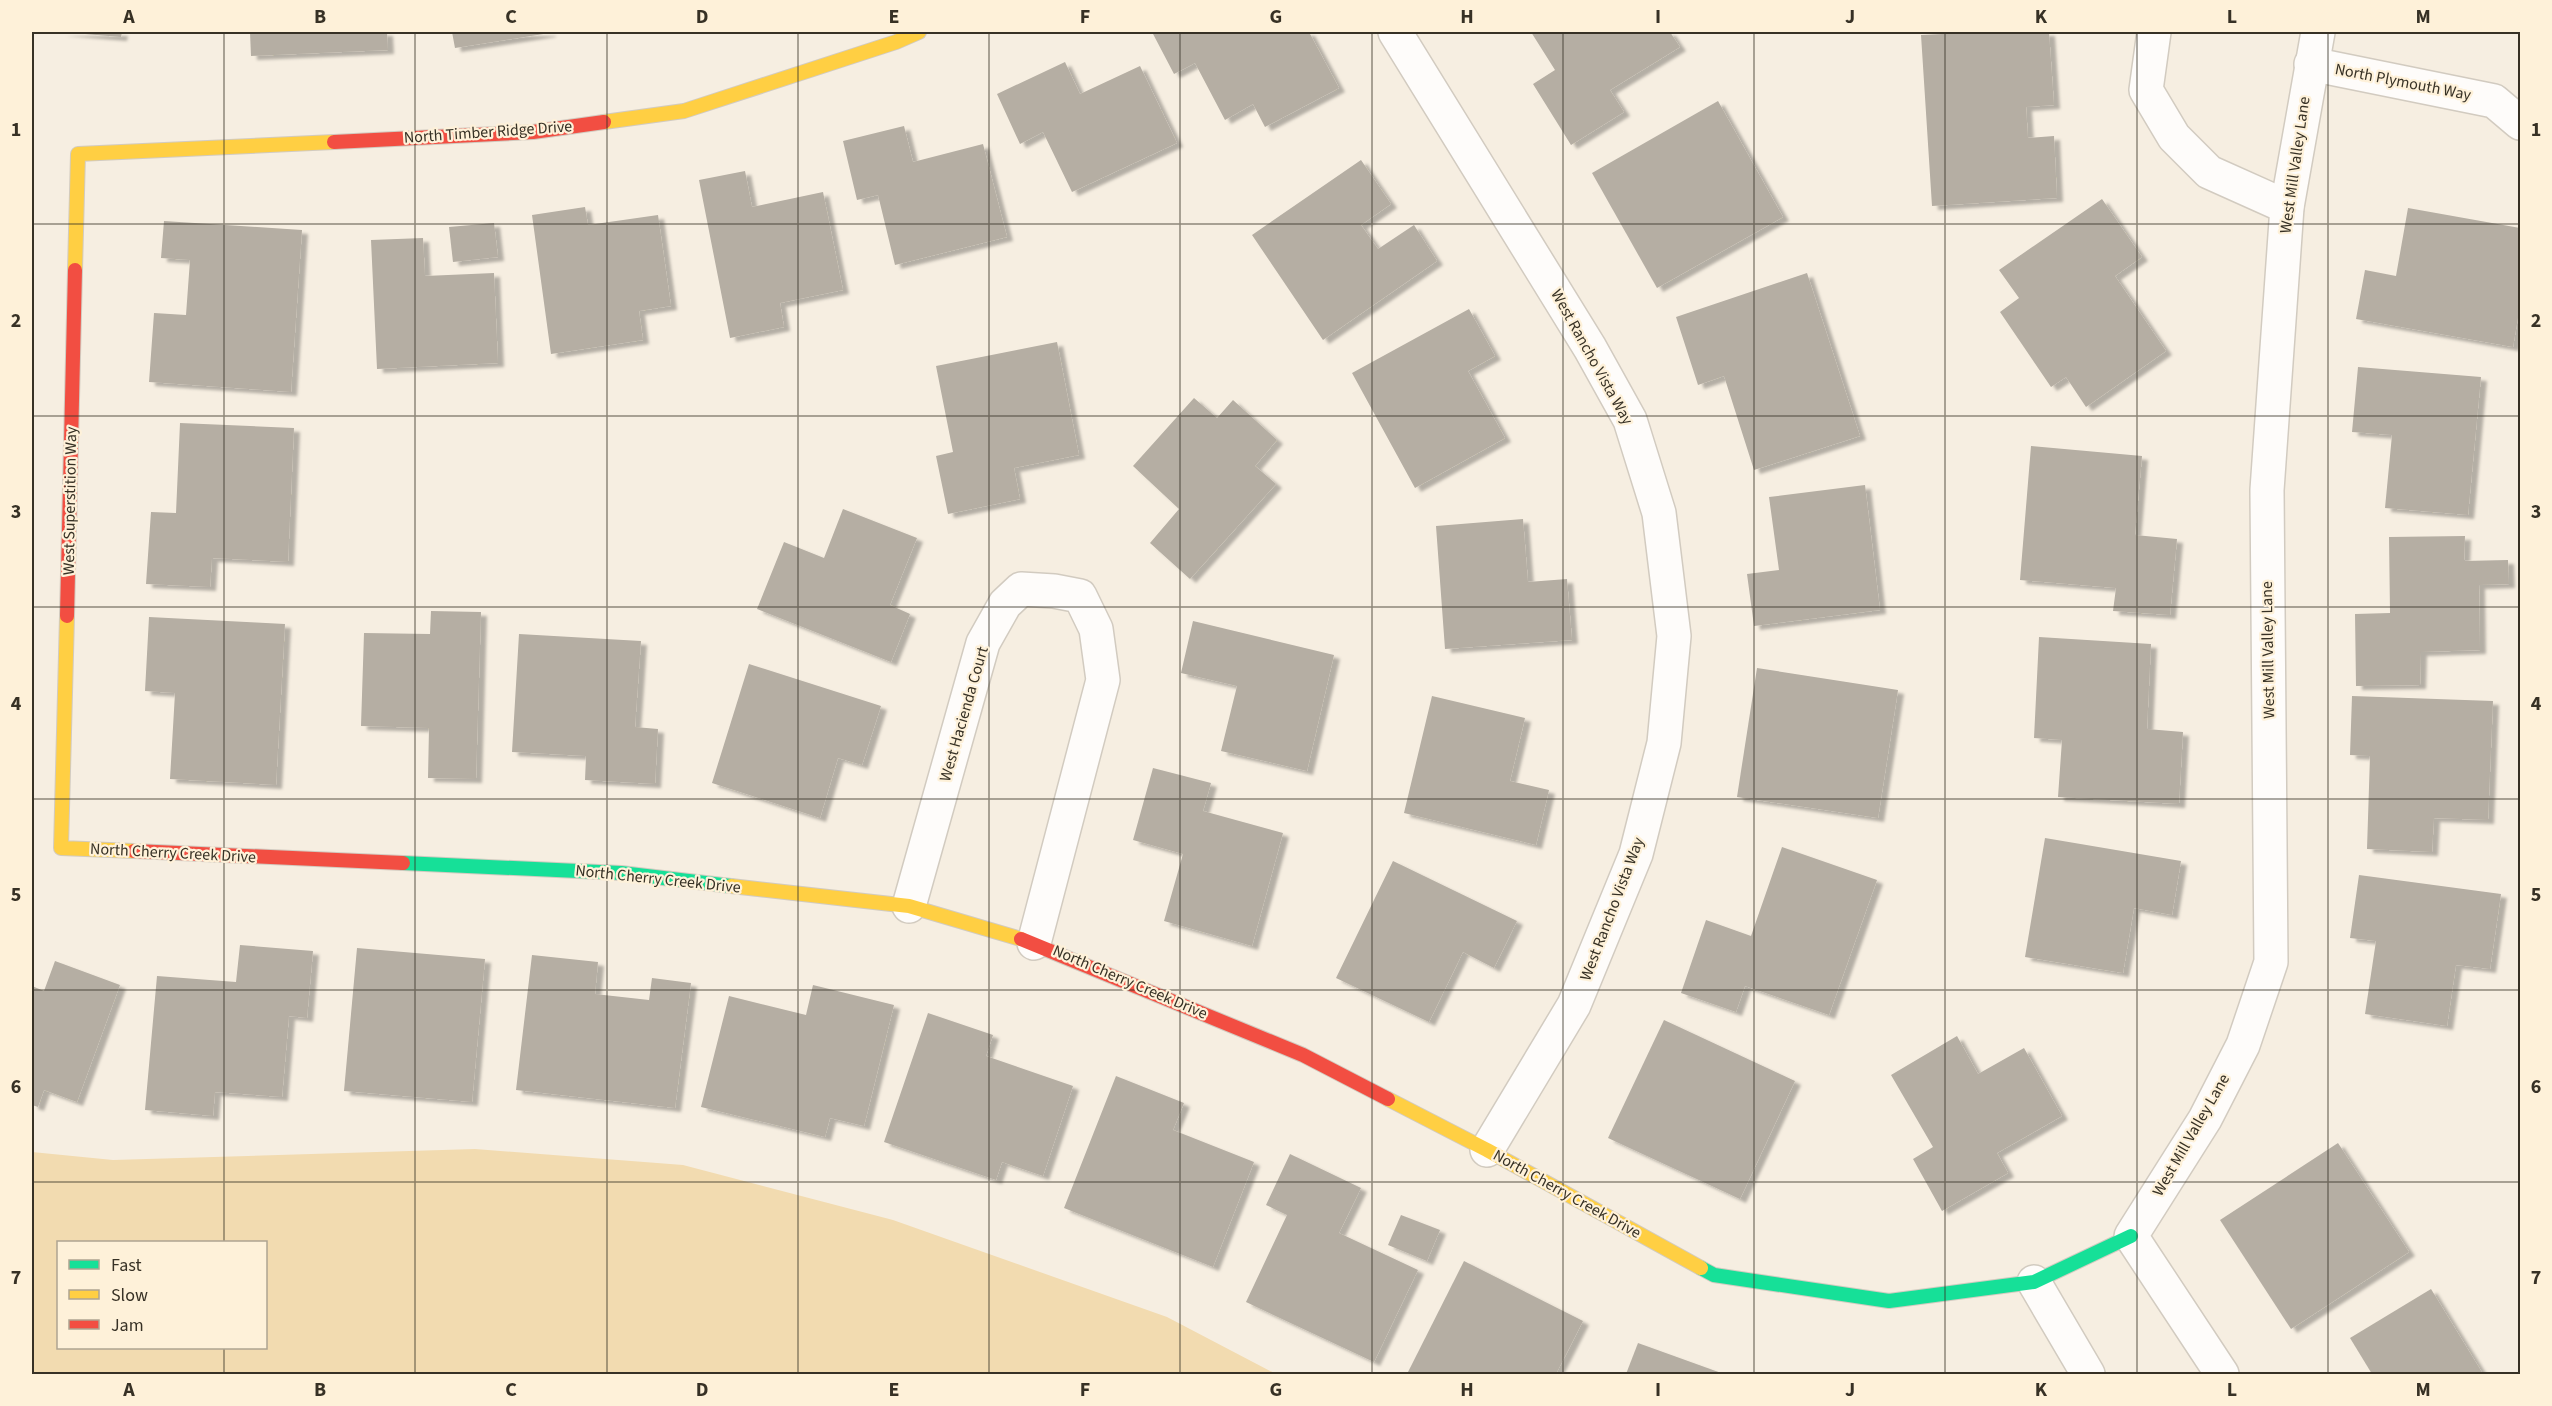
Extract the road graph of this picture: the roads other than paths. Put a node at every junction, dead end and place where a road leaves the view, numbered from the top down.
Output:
1 (919, 32) edge
2 (1395, 32) edge
3 (2154, 32) edge
4 (2318, 32) edge
5 (2311, 64) junction
6 (2507, 96) edge
7 (2520, 123) edge
8 (78, 154) joint
9 (2287, 207) junction
10 (61, 848) joint
11 (909, 906) junction
12 (1034, 943) junction
13 (1486, 1150) junction
14 (2131, 1236) junction
15 (2034, 1282) junction
16 (2088, 1374) edge
17 (2222, 1374) edge

1 - 8 street, North Timber Ridge Drive
2 - 13 street, West Rancho Vista Way
3 - 9 street
4 - 5 street, West Mill Valley Lane
5 - 6 street, North Plymouth Way
5 - 9 street, West Mill Valley Lane
6 - 7 street, North Plymouth Way
8 - 10 street, West Superstition Way
9 - 14 street, West Mill Valley Lane
10 - 11 street, North Cherry Creek Drive
11 - 12 street, North Cherry Creek Drive
11 - 12 street, West Hacienda Court
12 - 13 street, North Cherry Creek Drive
13 - 15 street, North Cherry Creek Drive
14 - 15 street, North Cherry Creek Drive
14 - 17 street
15 - 16 street

